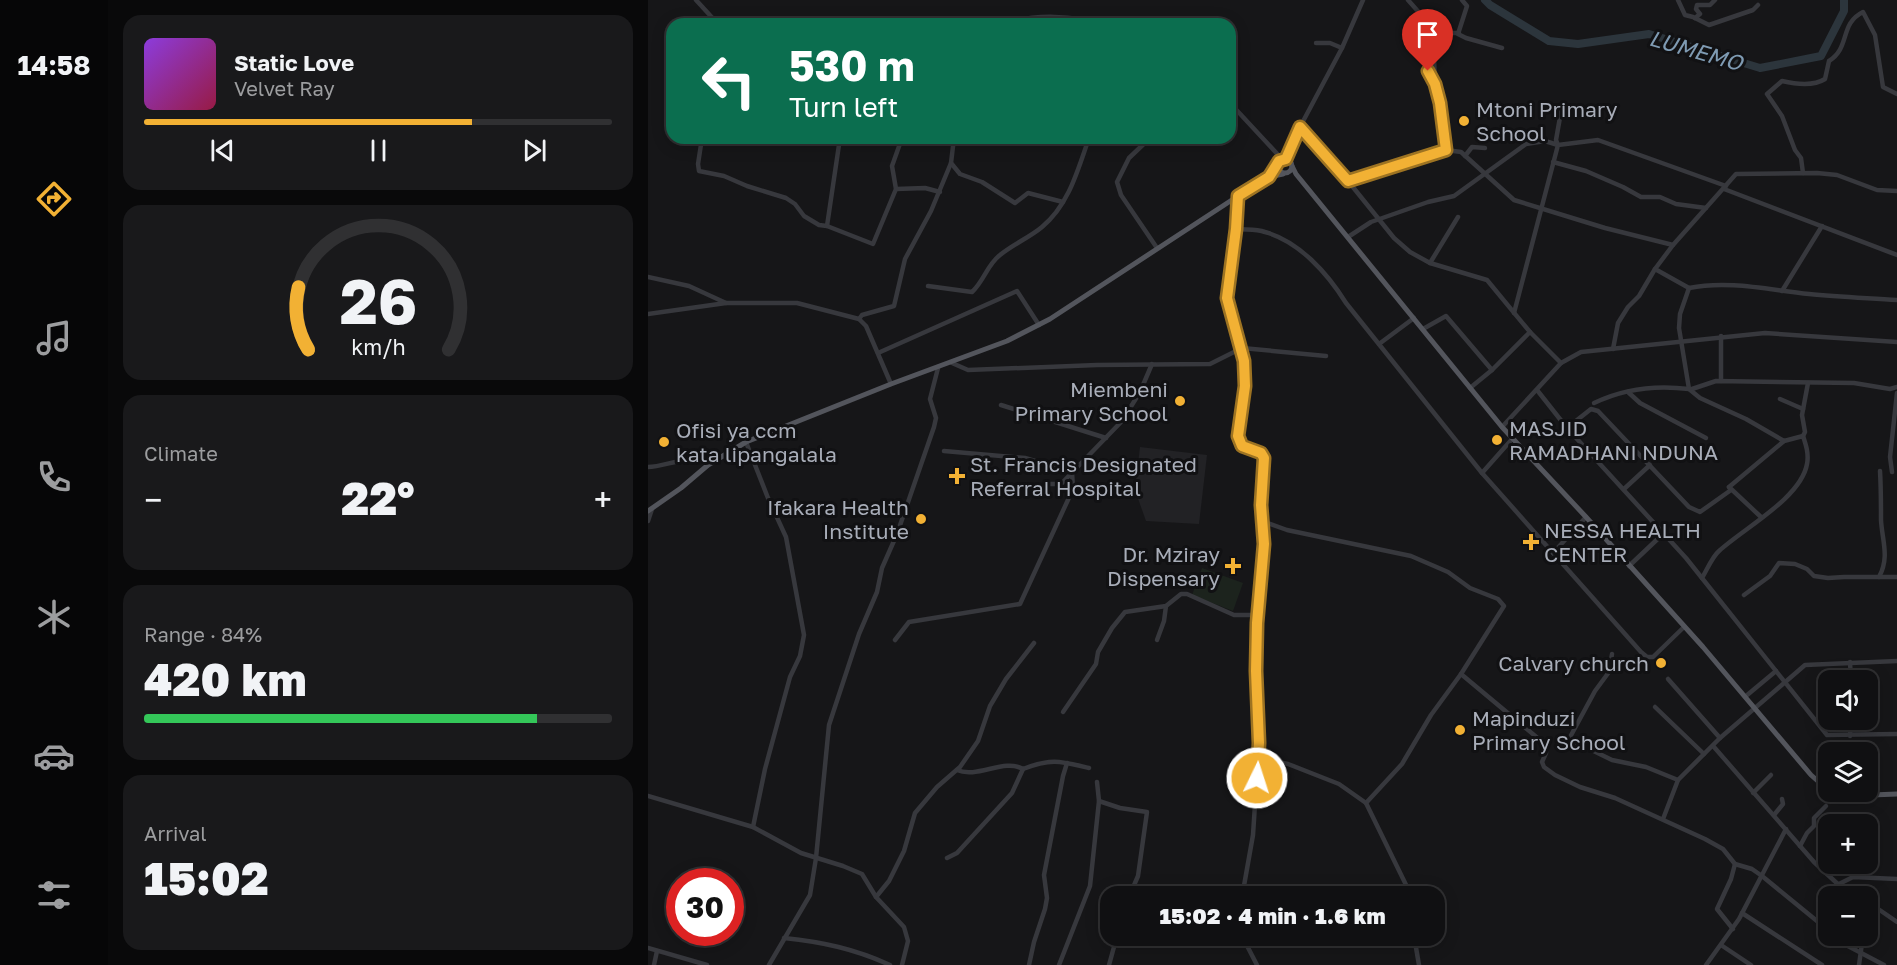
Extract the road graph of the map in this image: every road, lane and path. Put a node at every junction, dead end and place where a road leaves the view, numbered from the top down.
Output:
1 (696, 0) edge
2 (1363, 0) edge
3 (1408, 0) edge
4 (1462, 0) edge
5 (1678, 0) edge
6 (1715, 0) edge
7 (1758, 5) dead end
8 (712, 18) edge
9 (1038, 18) edge
10 (1068, 18) edge
11 (1695, 18) junction
12 (1431, 26) junction
13 (1459, 33) junction
14 (1316, 43) dead end
15 (1342, 48) junction
16 (1502, 48) dead end
17 (1428, 71) dead end
18 (1435, 84) junction
19 (1897, 94) edge
20 (1562, 106) dead end
21 (1236, 108) edge
22 (1300, 127) junction
23 (701, 144) edge
24 (839, 144) edge
25 (900, 144) edge
26 (953, 144) edge
27 (1087, 144) edge
28 (1144, 144) edge
29 (1558, 145) junction
30 (1485, 148) dead end
31 (1446, 150) junction
32 (1466, 156) junction
33 (1284, 159) junction
34 (1553, 162) junction
35 (951, 163) junction
36 (1278, 165) junction
37 (1292, 166) junction
38 (1803, 173) junction
39 (1285, 174) junction
40 (1485, 175) junction
41 (1269, 177) junction
42 (1300, 177) junction
43 (1348, 181) junction
44 (1725, 187) junction
45 (896, 189) junction
46 (1897, 191) edge
47 (940, 192) junction
48 (1238, 196) junction
49 (1063, 202) junction
50 (1542, 207) junction
51 (1706, 208) junction
52 (1458, 217) dead end
53 (1379, 220) junction
54 (827, 226) junction
55 (1822, 226) junction
56 (1236, 229) junction
57 (1348, 237) junction
58 (1673, 245) junction
59 (1157, 248) junction
60 (1897, 255) edge
61 (1430, 263) junction
62 (1655, 269) junction
63 (648, 277) edge
64 (928, 286) dead end
65 (1689, 288) junction
66 (1782, 291) junction
67 (1897, 300) edge
68 (726, 303) junction
69 (1514, 313) junction
70 (648, 314) edge
71 (859, 318) junction
72 (1414, 318) junction
73 (1039, 325) junction
74 (1423, 329) junction
75 (1530, 332) junction
76 (1721, 336) junction
77 (1681, 340) junction
78 (1897, 342) edge
79 (1379, 344) junction
80 (1242, 348) junction
81 (1613, 349) junction
82 (878, 353) junction
83 (1326, 356) dead end
84 (952, 363) junction
85 (1562, 363) junction
86 (1152, 364) junction
87 (938, 368) junction
88 (1492, 370) junction
89 (1721, 381) junction
90 (1808, 383) junction
91 (891, 384) junction
92 (1897, 387) edge
93 (1470, 388) junction
94 (1691, 389) junction
95 (1537, 390) junction
96 (1628, 392) junction
97 (1897, 393) edge
98 (1780, 399) dead end
99 (1594, 403) dead end
100 (1000, 405) dead end
101 (1803, 409) junction
102 (1503, 427) junction
103 (1567, 428) junction
104 (1803, 436) junction
105 (1106, 438) junction
106 (1513, 438) junction
107 (1707, 438) dead end
108 (1784, 441) junction
109 (746, 442) junction
110 (944, 450) dead end
111 (708, 465) junction
112 (1650, 465) junction
113 (648, 467) edge
114 (1880, 471) dead end
115 (1072, 472) junction
116 (1892, 472) dead end
117 (1482, 473) junction
118 (1050, 483) dead end
119 (1729, 487) junction
120 (1624, 489) junction
121 (650, 510) edge
122 (1586, 517) junction
123 (1761, 517) junction
124 (1262, 520) junction
125 (648, 521) edge
126 (1664, 533) junction
127 (1552, 553) junction
128 (1629, 566) junction
129 (1879, 577) junction
130 (1897, 577) edge
131 (1702, 578) junction
132 (1744, 595) dead end
133 (1166, 606) junction
134 (1258, 615) junction
135 (1684, 627) junction
136 (896, 640) dead end
137 (1157, 640) dead end
138 (1034, 643) dead end
139 (1612, 654) dead end
140 (1897, 661) edge
141 (1850, 662) junction
142 (1850, 670) edge
143 (1776, 671) junction
144 (1461, 674) junction
145 (1668, 679) dead end
146 (1784, 682) junction
147 (1746, 696) junction
148 (1655, 707) dead end
149 (1756, 709) junction
150 (1063, 712) dead end
151 (1850, 730) edge
152 (1897, 734) edge
153 (1850, 736) junction
154 (1720, 738) junction
155 (1714, 747) junction
156 (1704, 754) junction
157 (1258, 758) junction
158 (1067, 763) junction
159 (1089, 768) dead end
160 (1023, 769) junction
161 (957, 770) junction
162 (1771, 775) dead end
163 (1678, 780) junction
164 (1818, 781) edge
165 (1097, 782) dead end
166 (1753, 793) junction
167 (1897, 794) edge
168 (1878, 795) edge
169 (648, 796) edge
170 (1782, 799) dead end
171 (1099, 801) junction
172 (1366, 803) junction
173 (1826, 806) dead end
174 (1774, 815) junction
175 (1662, 819) junction
176 (753, 827) junction
177 (1786, 829) junction
178 (1800, 846) junction
179 (816, 858) junction
180 (947, 858) dead end
181 (1735, 864) junction
182 (1762, 876) junction
183 (1897, 879) edge
184 (1839, 884) junction
185 (1134, 886) edge
186 (1244, 886) edge
187 (1407, 886) edge
188 (1842, 886) edge
189 (876, 897) junction
190 (1878, 909) edge
191 (1742, 914) junction
192 (1818, 922) edge
193 (1897, 922) edge
194 (1733, 928) junction
195 (784, 939) junction
196 (1721, 945) junction
197 (1114, 946) edge
198 (1247, 946) edge
199 (1416, 946) edge
200 (1848, 946) edge
201 (1862, 946) edge
202 (648, 948) edge
203 (657, 951) junction
204 (1862, 953) junction
205 (654, 965) edge
206 (707, 965) edge
207 (769, 965) edge
208 (890, 965) edge
209 (902, 965) edge
210 (1029, 965) edge
211 (1059, 965) edge
212 (1109, 965) edge
213 (1257, 965) edge
214 (1419, 965) edge
215 (1706, 965) edge
216 (1751, 965) edge
217 (1822, 965) edge
218 (1859, 965) edge
219 (1884, 965) edge

1 - 8 street
2 - 15 street
3 - 12 street
4 - 13 street
5 - 11 street
6 - 11 street
7 - 11 street
9 - 10 street
12 - 13 street
12 - 18 street
13 - 16 street
14 - 15 street
15 - 22 street
17 - 18 street
18 - 31 street
19 - 38 street
20 - 29 street
21 - 33 street
22 - 33 street
22 - 43 street
23 - 54 street
24 - 54 street
25 - 45 street
26 - 35 street
27 - 49 street
28 - 59 street
29 - 34 street
29 - 40 street
29 - 44 street
30 - 32 street
31 - 32 street
31 - 43 street
32 - 40 street
33 - 36 main road
33 - 37 main road
34 - 50 street
34 - 51 street
35 - 47 street
35 - 49 street
36 - 39 main road
36 - 41 main road
37 - 39 main road
37 - 42 main road
38 - 44 street
38 - 46 street
39 - 41 main road
39 - 42 main road
40 - 50 street
40 - 53 street
41 - 48 main road
42 - 57 main road
43 - 53 street
44 - 51 street
44 - 55 street
45 - 47 street
45 - 54 street
47 - 71 street
48 - 56 street
48 - 59 main road
49 - 64 street
50 - 58 street
50 - 69 street
51 - 58 street
52 - 61 street
53 - 57 street
53 - 61 street
55 - 60 street
55 - 66 street
56 - 79 street
56 - 80 street
57 - 72 main road
58 - 62 street
59 - 73 main road
61 - 69 street
62 - 65 street
62 - 81 street
63 - 68 street
65 - 66 street
65 - 77 street
66 - 67 street
68 - 70 street
68 - 71 street
69 - 75 street
71 - 82 street
72 - 74 main road
72 - 79 street
73 - 82 street
73 - 84 main road
74 - 88 street
74 - 93 main road
75 - 85 street
75 - 88 street
76 - 77 street
76 - 78 street
76 - 89 street
77 - 81 street
77 - 94 street
79 - 117 street
80 - 83 street
80 - 86 street
80 - 124 street
81 - 85 street
82 - 91 street
84 - 86 street
84 - 87 main road
85 - 95 street
86 - 105 street
87 - 91 main road
87 - 179 street
88 - 93 street
89 - 90 street
89 - 94 street
90 - 92 street
90 - 101 street
91 - 109 main road
93 - 102 main road
94 - 96 street
94 - 108 street
95 - 102 street
95 - 103 street
96 - 99 street
96 - 107 street
97 - 116 street
98 - 101 street
100 - 105 street
101 - 104 street
102 - 106 main road
103 - 112 street
103 - 120 street
104 - 108 street
104 - 123 street
105 - 115 street
106 - 117 street
106 - 122 main road
108 - 119 street
109 - 111 main road
109 - 176 street
110 - 115 street
111 - 113 street
111 - 121 main road
112 - 119 street
112 - 120 street
114 - 129 street
115 - 118 street
115 - 136 street
117 - 127 street
119 - 123 street
120 - 126 street
121 - 125 street
122 - 127 street
122 - 128 main road
123 - 131 street
124 - 134 street
124 - 144 street
126 - 128 street
126 - 131 street
127 - 135 street
128 - 135 main road
129 - 130 street
129 - 132 street
131 - 143 street
133 - 134 street
133 - 137 street
133 - 150 street
134 - 157 street
135 - 147 main road
138 - 161 street
139 - 163 street
140 - 141 street
141 - 142 street
141 - 146 street
143 - 146 street
143 - 147 street
144 - 172 street
144 - 175 street
145 - 154 street
146 - 149 street
146 - 153 street
147 - 149 main road
148 - 156 street
149 - 154 street
149 - 164 main road
151 - 153 street
152 - 153 street
154 - 155 street
155 - 156 street
155 - 166 street
156 - 163 street
157 - 172 street
157 - 186 street
158 - 159 street
158 - 160 street
158 - 210 street
160 - 161 street
160 - 180 street
161 - 189 street
162 - 166 street
163 - 175 street
165 - 171 street
166 - 174 street
167 - 168 main road
169 - 176 street
170 - 174 street
171 - 185 street
171 - 211 street
172 - 187 street
173 - 178 street
174 - 177 street
175 - 181 street
176 - 179 street
177 - 178 street
177 - 182 street
178 - 184 street
179 - 189 street
179 - 195 street
181 - 182 street
181 - 194 street
182 - 191 street
182 - 192 street
183 - 184 street
184 - 188 street
189 - 209 street
190 - 193 street
191 - 194 street
191 - 217 street
194 - 196 street
195 - 207 street
195 - 208 street
196 - 215 street
196 - 216 street
197 - 212 street
198 - 213 street
199 - 214 street
200 - 204 street
201 - 204 street
202 - 203 street
203 - 205 street
203 - 206 street
204 - 218 street
204 - 219 street

